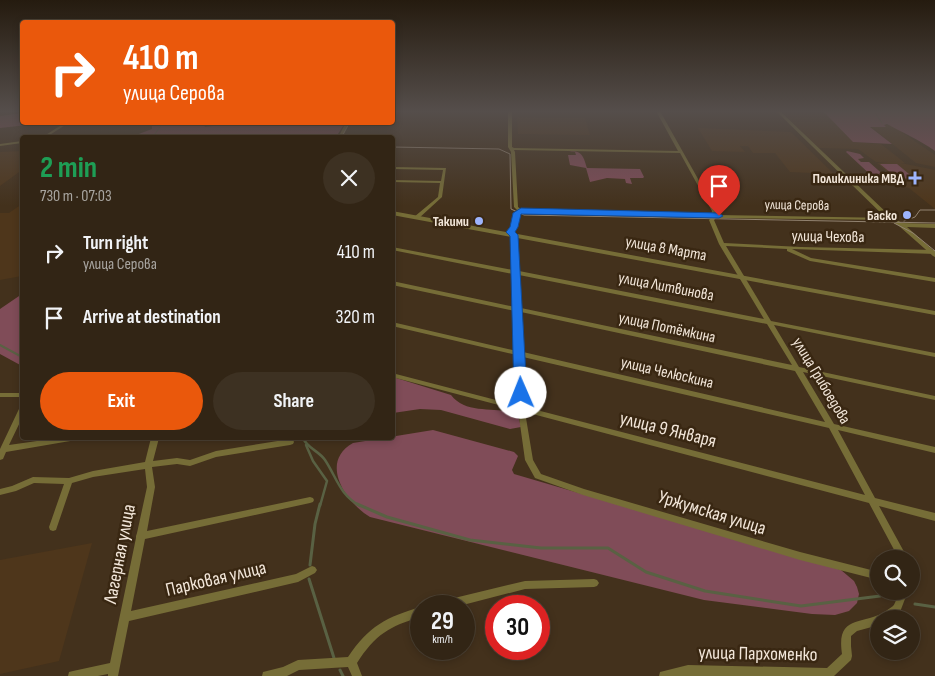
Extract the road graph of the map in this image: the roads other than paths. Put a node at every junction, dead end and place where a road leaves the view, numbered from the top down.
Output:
1 (18, 143) edge
2 (513, 143) edge
3 (676, 143) edge
4 (811, 143) edge
5 (0, 145) edge
6 (513, 148) junction
7 (681, 152) junction
8 (395, 168) edge
9 (395, 181) edge
10 (443, 182) junction
11 (521, 211) junction
12 (395, 214) edge
13 (416, 218) junction
14 (712, 218) junction
15 (892, 219) junction
16 (901, 225) junction
17 (935, 226) edge
18 (514, 235) junction
19 (722, 244) junction
20 (786, 248) junction
21 (395, 249) edge
22 (934, 253) edge
23 (515, 272) junction
24 (741, 277) junction
25 (935, 280) edge
26 (395, 284) edge
27 (518, 310) junction
28 (935, 313) edge
29 (768, 321) junction
30 (395, 325) edge
31 (520, 353) junction
32 (935, 354) edge
33 (798, 370) junction
34 (395, 376) edge
35 (521, 393) junction
36 (0, 395) edge
37 (20, 395) edge
38 (935, 398) edge
39 (496, 402) junction
40 (521, 409) junction
41 (20, 415) edge
42 (831, 425) junction
43 (64, 440) edge
44 (154, 440) edge
45 (290, 442) dead end
46 (935, 450) edge
47 (2, 453) edge
48 (148, 465) junction
49 (68, 481) junction
50 (0, 492) edge
51 (310, 500) dead end
52 (874, 500) junction
53 (935, 517) edge
54 (53, 527) dead end
55 (140, 536) junction
56 (899, 550) edge
57 (312, 570) dead end
58 (870, 574) edge
59 (594, 583) dead end
60 (475, 598) edge
61 (410, 615) edge
62 (126, 617) junction
63 (870, 623) edge
64 (351, 662) junction
65 (114, 671) edge
66 (830, 675) edge
67 (73, 676) edge
68 (267, 676) edge
69 (357, 676) edge
70 (664, 676) edge

1 - 5 street
2 - 6 street
3 - 7 street, улица Грибоедова
4 - 15 street
6 - 7 street
6 - 11 street
7 - 14 street, улица Грибоедова
8 - 10 street
9 - 10 street
10 - 13 street
11 - 14 street, улица Серова
11 - 18 street
12 - 13 street, улица 8 Марта
13 - 18 street, улица 8 Марта
14 - 15 street, улица Серова
14 - 19 street, улица Грибоедова
15 - 16 street
16 - 17 street
16 - 22 street
18 - 23 street
18 - 24 street, улица 8 Марта
19 - 20 street, улица Чехова
19 - 24 street, улица Грибоедова
20 - 22 street, улица Чехова
20 - 25 street
21 - 23 street, улица Литвинова
23 - 27 street
23 - 29 street, улица Литвинова
24 - 28 street, улица 8 Марта
24 - 29 street, улица Грибоедова
26 - 27 street, улица Потёмкина
27 - 31 street
27 - 33 street, улица Потёмкина
29 - 32 street, улица Литвинова
29 - 33 street, улица Грибоедова
30 - 31 street, улица Челюскина
31 - 35 street
31 - 42 street, улица Челюскина
33 - 38 street, улица Потёмкина
33 - 42 street, улица Грибоедова
34 - 39 street, улица 9 Января
35 - 39 street
35 - 40 street
36 - 37 street
39 - 40 street, улица 9 Января
40 - 52 street, улица 9 Января
40 - 58 street, Уржумская улица
41 - 47 street
42 - 46 street, улица Челюскина
42 - 52 street, улица Грибоедова
43 - 47 street
44 - 48 street, Лагерная улица
45 - 48 street
48 - 49 street
48 - 55 street, Лагерная улица
49 - 50 street
49 - 54 street
51 - 55 street
52 - 53 street, улица 9 Января
52 - 56 street, улица Грибоедова
55 - 62 street, Лагерная улица
57 - 62 street, Парковая улица
59 - 60 street
61 - 64 street
62 - 65 street, Лагерная улица
63 - 66 street, улица Пархоменко
64 - 68 street
64 - 69 street
65 - 67 street
66 - 70 street, улица Пархоменко

